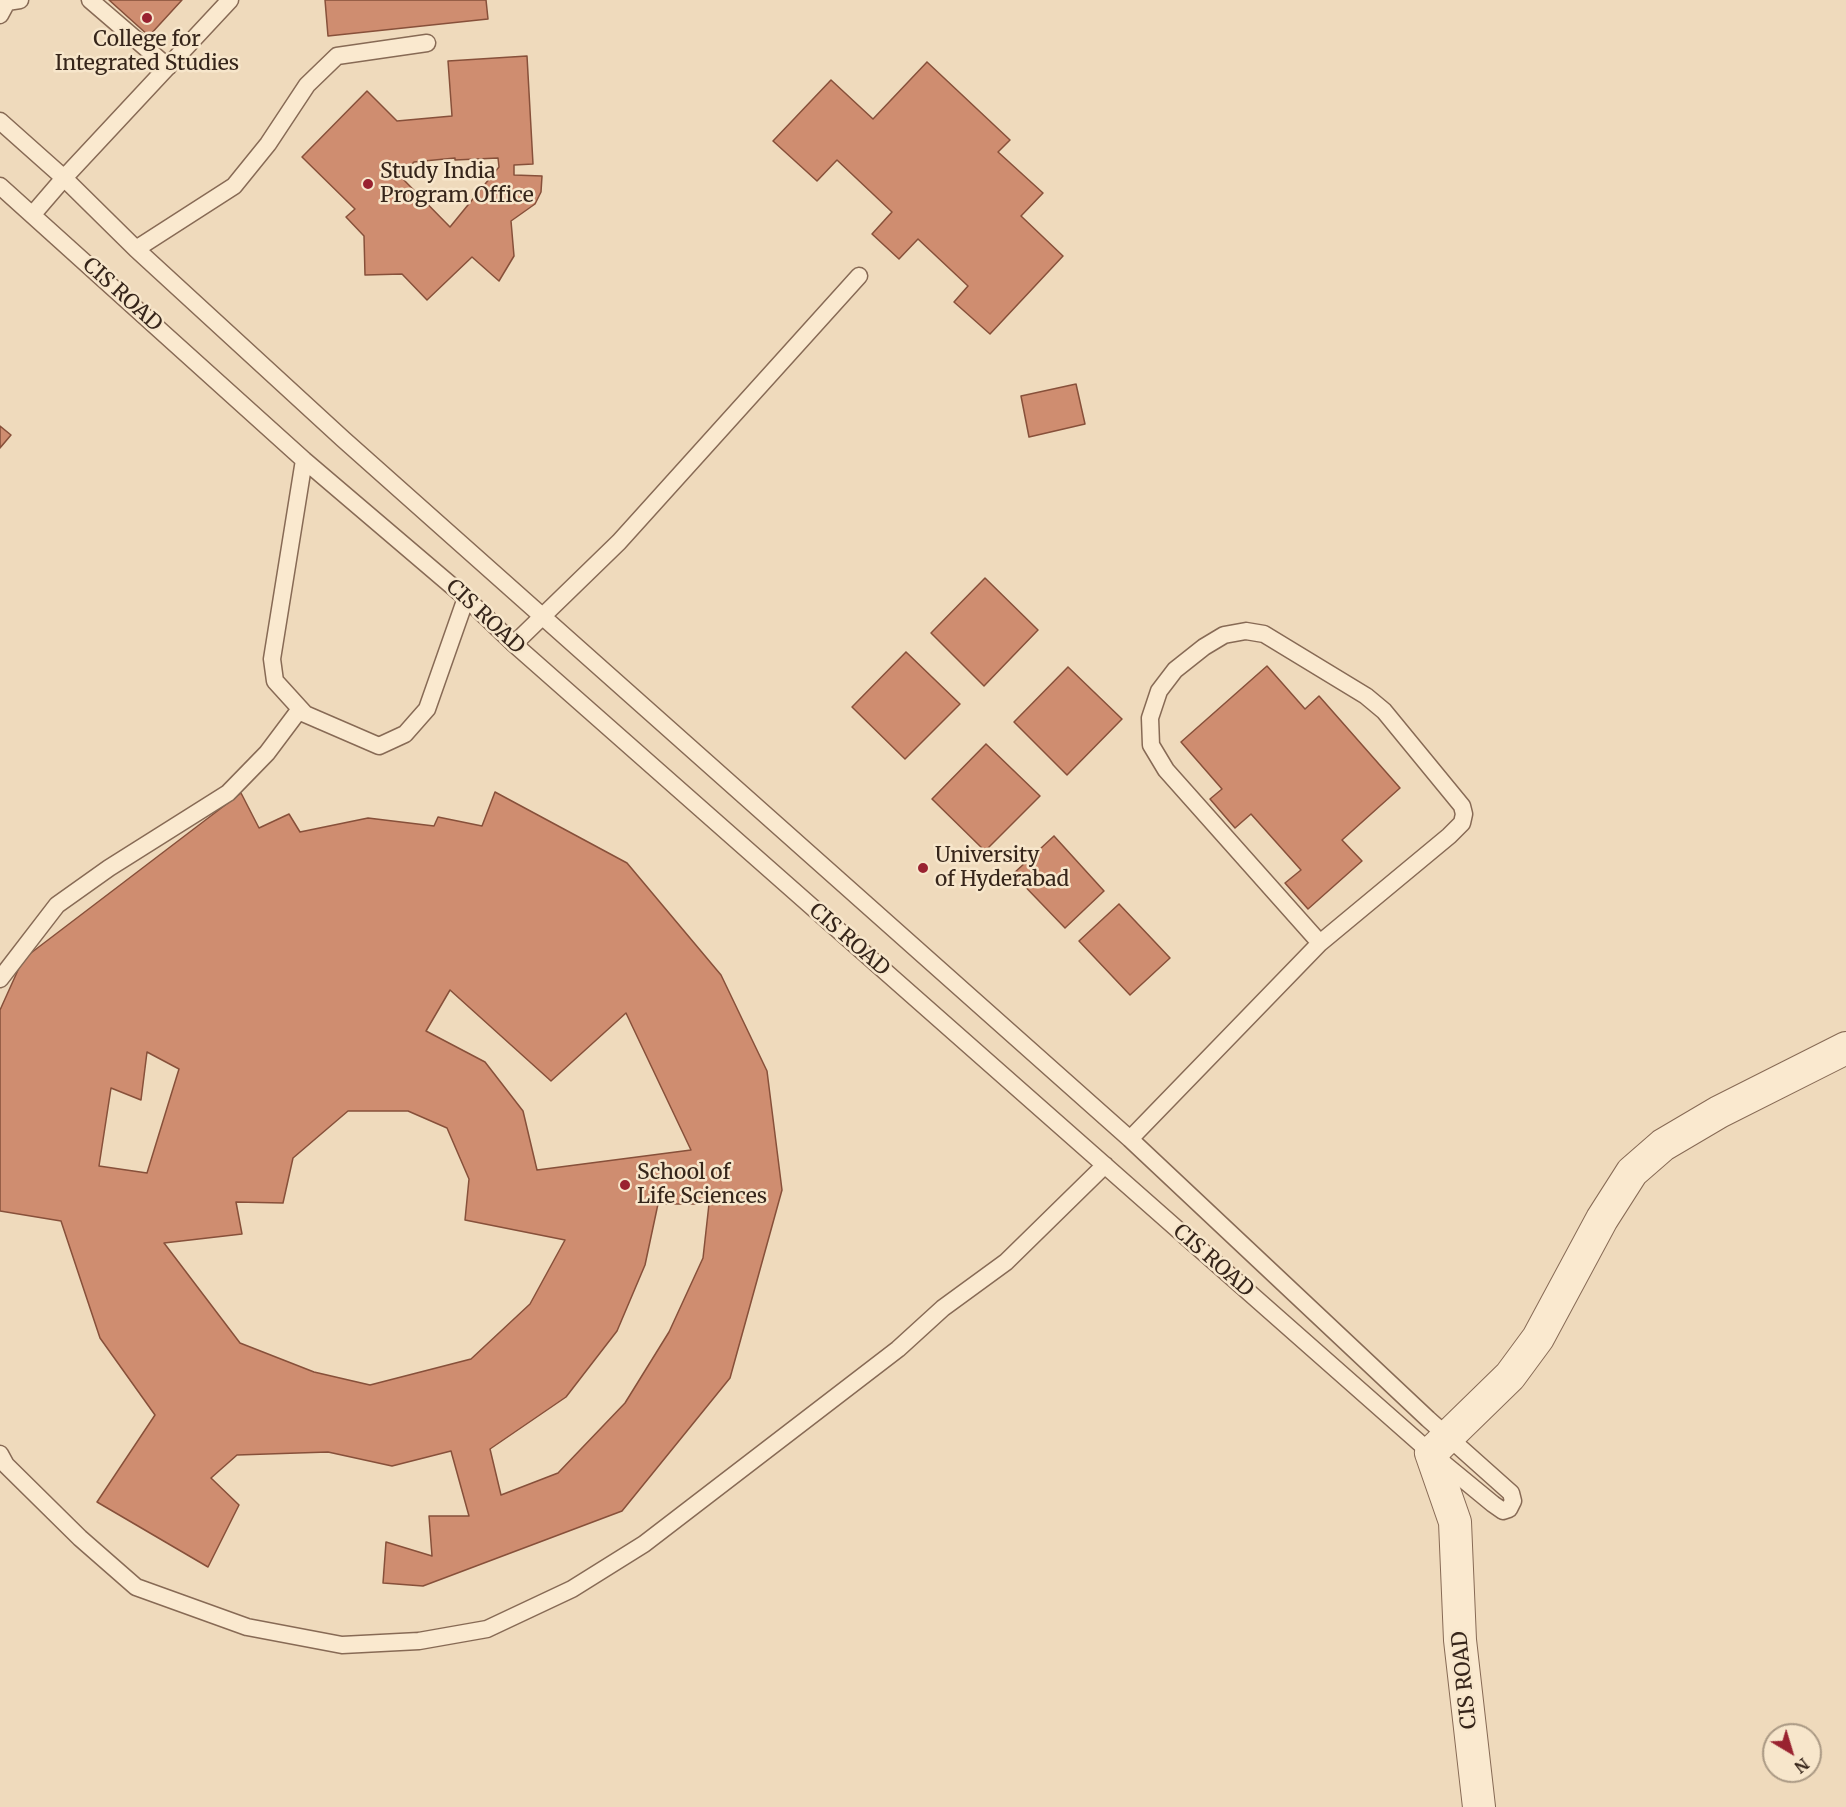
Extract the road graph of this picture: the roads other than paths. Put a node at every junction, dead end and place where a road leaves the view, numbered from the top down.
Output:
1 (90, 0) edge
2 (230, 0) edge
3 (427, 43) dead end
4 (168, 67) junction
5 (0, 121) edge
6 (64, 178) junction
7 (0, 186) edge
8 (33, 214) junction
9 (136, 249) junction
10 (860, 276) dead end
11 (304, 460) junction
12 (466, 598) junction
13 (542, 618) junction
14 (514, 644) junction
15 (300, 709) junction
16 (1320, 943) junction
17 (0, 979) edge
18 (1846, 1048) edge
19 (1130, 1139) junction
20 (1105, 1165) junction
21 (1440, 1445) junction
22 (0, 1454) edge
23 (1479, 1807) edge

1 - 4 lane
2 - 4 lane
3 - 9 lane
4 - 6 lane
5 - 6 lane
6 - 8 lane
6 - 9 lane
7 - 8 lane, CIS ROAD
8 - 11 lane, CIS ROAD
9 - 13 lane
10 - 13 lane
11 - 12 lane, CIS ROAD
11 - 15 lane
12 - 14 lane, CIS ROAD
12 - 15 lane
13 - 14 lane
13 - 19 lane
14 - 20 lane, CIS ROAD
15 - 17 lane
16 - 16 lane
16 - 19 lane
18 - 21 street
19 - 21 lane
20 - 21 lane, CIS ROAD
20 - 22 lane
21 - 23 street, CIS ROAD

